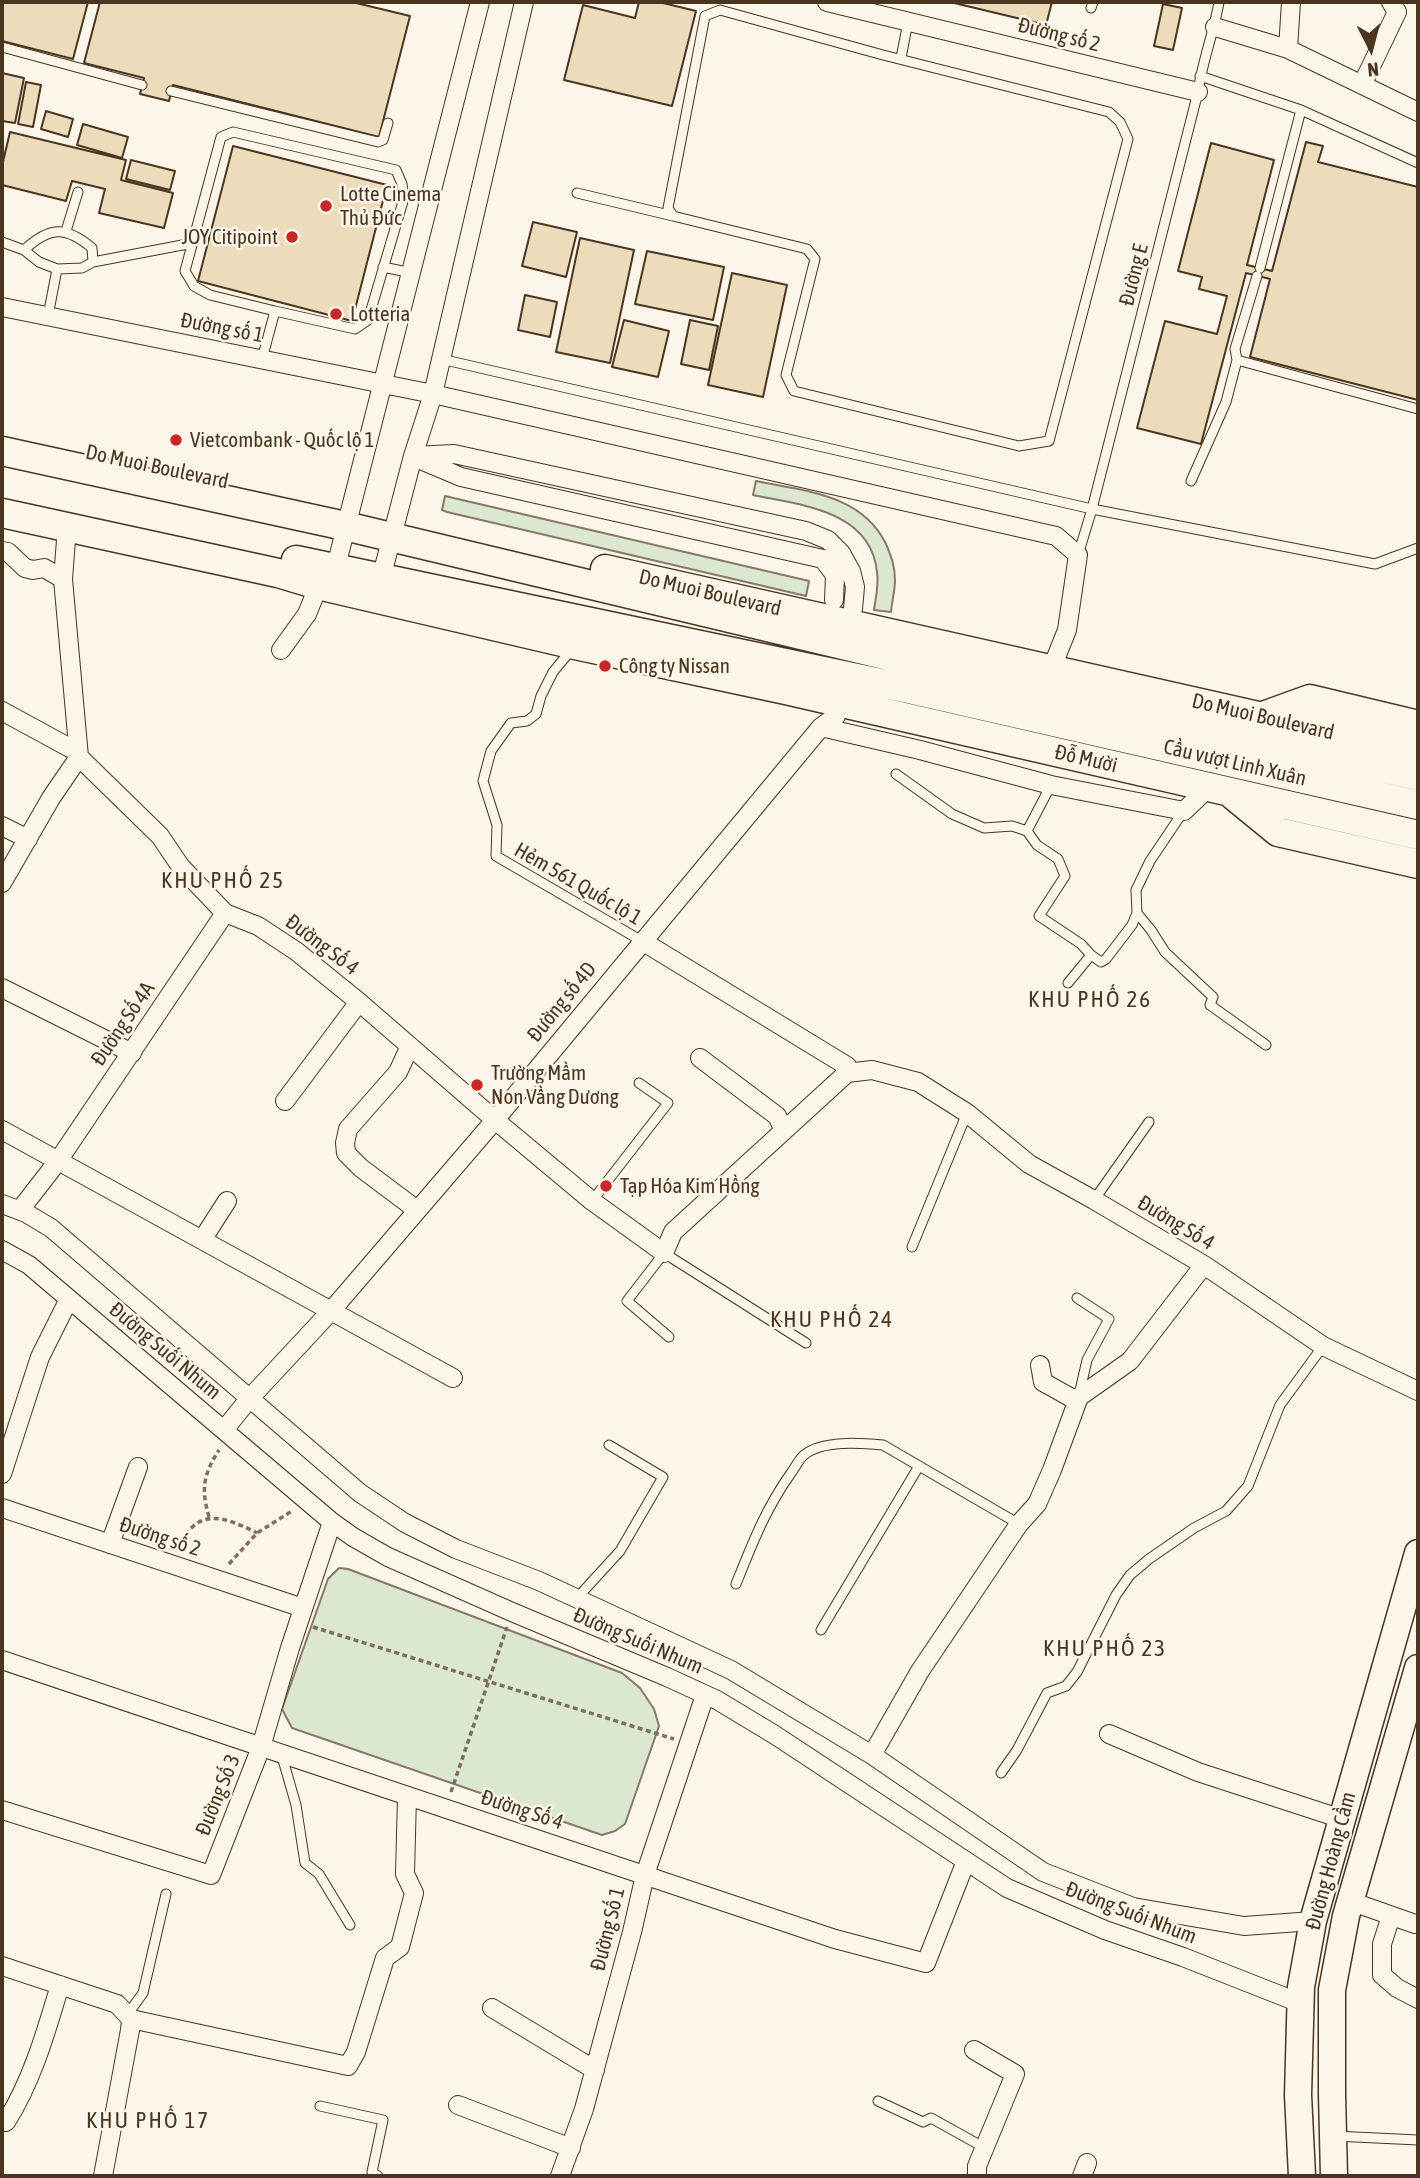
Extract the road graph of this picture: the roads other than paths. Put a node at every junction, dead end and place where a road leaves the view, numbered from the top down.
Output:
1 (480, 2) edge
2 (524, 2) edge
3 (827, 2) edge
4 (1219, 2) edge
5 (1291, 2) edge
6 (1391, 2) edge
7 (908, 22) junction
8 (1215, 27) junction
9 (2, 47) edge
10 (1288, 49) junction
11 (901, 58) junction
12 (1199, 84) junction
13 (142, 85) dead end
14 (1362, 85) junction
15 (171, 91) dead end
16 (1301, 110) junction
17 (1418, 112) edge
18 (388, 123) dead end
19 (1418, 163) edge
20 (78, 192) dead end
21 (577, 193) dead end
22 (673, 216) junction
23 (66, 232) junction
24 (2, 242) edge
25 (193, 243) junction
26 (24, 250) junction
27 (93, 262) junction
28 (383, 268) junction
29 (57, 269) junction
30 (412, 273) junction
31 (2, 307) edge
32 (275, 311) junction
33 (48, 316) junction
34 (262, 359) junction
35 (441, 359) junction
36 (1237, 360) junction
37 (384, 384) junction
38 (433, 394) junction
39 (1418, 409) edge
40 (2, 433) edge
41 (2, 451) edge
42 (413, 456) junction
43 (1191, 481) dead end
44 (2, 494) edge
45 (1092, 509) junction
46 (2, 513) edge
47 (347, 518) junction
48 (66, 527) junction
49 (394, 528) junction
50 (1418, 548) edge
51 (2, 551) edge
52 (1078, 555) junction
53 (327, 577) junction
54 (63, 579) junction
55 (378, 588) junction
56 (834, 600) dead end
57 (853, 609) dead end
58 (575, 645) junction
59 (281, 650) dead end
60 (909, 689) junction
61 (1054, 695) junction
62 (2, 712) edge
63 (836, 716) dead end
64 (1262, 716) junction
65 (818, 720) junction
66 (1418, 725) edge
67 (78, 752) junction
68 (1418, 752) edge
69 (1092, 761) junction
70 (895, 774) dead end
71 (1418, 776) edge
72 (1051, 785) junction
73 (1219, 790) junction
74 (1418, 805) edge
75 (1184, 811) junction
76 (2, 826) edge
77 (1027, 831) junction
78 (1418, 835) edge
79 (28, 839) junction
80 (1418, 864) edge
81 (2, 883) edge
82 (225, 913) junction
83 (1137, 913) junction
84 (642, 941) junction
85 (1091, 955) junction
86 (1068, 983) dead end
87 (2, 988) edge
88 (359, 1002) junction
89 (1266, 1045) dead end
90 (410, 1046) junction
91 (131, 1053) junction
92 (700, 1058) dead end
93 (846, 1073) junction
94 (639, 1083) dead end
95 (285, 1101) dead end
96 (967, 1113) junction
97 (495, 1120) junction
98 (1149, 1122) dead end
99 (2, 1130) edge
100 (785, 1130) junction
101 (58, 1161) junction
102 (1094, 1200) junction
103 (228, 1201) dead end
104 (592, 1201) junction
105 (2, 1204) edge
106 (20, 1210) junction
107 (417, 1210) junction
108 (202, 1240) junction
109 (912, 1247) dead end
110 (2, 1250) edge
111 (664, 1253) junction
112 (1204, 1265) junction
113 (1077, 1298) dead end
114 (69, 1299) junction
115 (331, 1311) junction
116 (669, 1337) dead end
117 (806, 1343) dead end
118 (1323, 1346) junction
119 (1040, 1365) dead end
120 (453, 1378) dead end
121 (1418, 1391) edge
122 (249, 1399) junction
123 (1078, 1399) junction
124 (226, 1432) junction
125 (609, 1445) dead end
126 (919, 1466) junction
127 (138, 1467) dead end
128 (2, 1474) edge
129 (2, 1508) edge
130 (332, 1522) junction
131 (1019, 1524) junction
132 (110, 1544) junction
133 (1418, 1553) edge
134 (736, 1584) dead end
135 (578, 1598) junction
136 (301, 1616) junction
137 (821, 1630) dead end
138 (2, 1660) edge
139 (1418, 1668) edge
140 (705, 1695) junction
141 (1109, 1734) dead end
142 (261, 1747) junction
143 (281, 1754) junction
144 (872, 1755) junction
145 (1001, 1773) dead end
146 (407, 1796) junction
147 (2, 1810) edge
148 (1342, 1819) junction
149 (966, 1861) junction
150 (645, 1875) junction
151 (166, 1894) dead end
152 (1350, 1902) junction
153 (1391, 1916) junction
154 (1313, 1921) junction
155 (350, 1925) dead end
156 (1417, 1925) edge
157 (2, 1966) edge
158 (60, 1985) junction
159 (1418, 1999) edge
160 (1300, 2003) junction
161 (492, 2008) dead end
162 (129, 2017) junction
163 (974, 2050) dead end
164 (595, 2070) junction
165 (878, 2101) dead end
166 (458, 2105) dead end
167 (320, 2106) dead end
168 (6, 2122) dead end
169 (1332, 2136) junction
170 (1418, 2140) edge
171 (571, 2148) junction
172 (985, 2148) junction
173 (103, 2176) edge
174 (378, 2176) edge
175 (560, 2176) edge
176 (977, 2176) edge
177 (1302, 2176) edge
178 (1334, 2176) edge

1 - 30 street
2 - 35 street
3 - 7 street, Đường số 2
4 - 8 lane, Đường E
5 - 10 street
6 - 14 street
7 - 11 lane
7 - 12 street, Đường số 2
8 - 10 street
8 - 12 lane, Đường E
9 - 13 lane
10 - 14 street
11 - 22 lane
11 - 22 lane
12 - 16 lane
12 - 45 lane, Đường E
14 - 17 street
15 - 18 lane
16 - 19 lane
16 - 36 lane
20 - 23 lane
21 - 22 lane
23 - 26 lane
23 - 27 lane
24 - 26 lane
25 - 27 lane
25 - 28 lane
25 - 32 lane
26 - 29 lane
27 - 29 lane
28 - 30 lane
28 - 32 lane
29 - 33 lane
30 - 37 street
31 - 33 street, Đường số 1
32 - 34 lane
33 - 34 street, Đường số 1
34 - 37 street, Đường số 1
35 - 38 street
35 - 45 lane
36 - 39 lane
36 - 43 lane
37 - 38 street, Đường số 1
37 - 47 street
38 - 42 street
38 - 52 street, Đường số 1
40 - 47 highway, Do Muoi Boulevard
41 - 47 highway, Do Muoi Boulevard
42 - 49 street
42 - 56 street
42 - 57 street
44 - 53 highway, Do Muoi Boulevard
45 - 50 lane
45 - 52 lane, Đường E
46 - 48 highway, Do Muoi Boulevard
47 - 49 highway, Do Muoi Boulevard
47 - 53 street
48 - 53 highway, Do Muoi Boulevard
48 - 54 street
49 - 55 street
49 - 61 highway, Do Muoi Boulevard
49 - 61 highway, Do Muoi Boulevard
51 - 54 street
52 - 61 street
53 - 55 highway, Do Muoi Boulevard
53 - 59 street
54 - 67 street
55 - 58 highway, Do Muoi Boulevard
55 - 60 highway, Do Muoi Boulevard
58 - 69 highway, Đỗ Mười
58 - 84 lane, Hẻm 561 Quốc lộ 1
60 - 61 highway, Do Muoi Boulevard
60 - 69 highway
61 - 64 highway, Do Muoi Boulevard
61 - 71 highway, Cầu vượt Linh Xuân
61 - 74 highway, Cầu vượt Linh Xuân
62 - 67 street
63 - 65 street, Đường số 4D
64 - 66 highway
64 - 68 highway, Do Muoi Boulevard
65 - 72 street
65 - 84 street, Đường số 4D
67 - 79 street
67 - 82 street, Đường Số 4
69 - 73 highway, Đỗ Mười
70 - 77 lane
72 - 75 street
72 - 77 lane
73 - 75 street
73 - 78 highway, Đỗ Mười
73 - 80 highway
75 - 83 lane
76 - 79 street
77 - 85 lane
79 - 81 street
82 - 88 street, Đường Số 4
82 - 91 street, Đường Số 4A
83 - 85 lane
83 - 89 lane
84 - 93 street
84 - 97 street, Đường số 4D
85 - 86 lane
87 - 91 street
88 - 90 street, Đường Số 4
88 - 95 street
90 - 97 street, Đường Số 4
90 - 107 street
91 - 101 street, Đường Số 4A
92 - 100 street
93 - 96 street, Đường Số 4
93 - 100 street
94 - 104 lane
96 - 102 street, Đường Số 4
96 - 109 lane
97 - 104 street, Đường Số 4
97 - 107 street, Đường số 4D
98 - 102 lane
99 - 101 street
100 - 111 street
101 - 106 street, Đường Số 4A
101 - 108 street
102 - 112 street, Đường Số 4
103 - 108 street
104 - 111 street, Đường Số 4
105 - 106 street, Đường Suối Nhum
106 - 122 street, Đường Suối Nhum
107 - 115 street, Đường số 4D
108 - 115 street
110 - 114 street, Đường Suối Nhum
111 - 116 lane
111 - 117 lane
112 - 118 street, Đường Số 4
112 - 123 street
113 - 123 lane
114 - 124 street, Đường Suối Nhum
114 - 128 street
115 - 120 street
115 - 122 street, Đường số 4D
118 - 121 street, Đường Số 4
118 - 145 lane
119 - 123 street
122 - 124 street, Đường số 4D
122 - 135 street, Đường Suối Nhum
123 - 131 street
124 - 130 street, Đường Suối Nhum
125 - 135 lane
126 - 131 lane
126 - 134 lane
126 - 137 lane
127 - 132 street
129 - 132 street, Đường số 2
130 - 136 street, Đường Số 3
130 - 140 street, Đường Suối Nhum
131 - 144 street
132 - 136 street, Đường số 2
133 - 148 main road, Đường Hoàng Cầm
135 - 144 street, Đường Suối Nhum
136 - 142 street, Đường Số 3
138 - 142 street, Đường Số 4
139 - 152 main road, Đường Hoàng Cầm
140 - 149 street, Đường Suối Nhum
140 - 150 street, Đường Số 1
141 - 148 street
142 - 143 street, Đường Số 4
142 - 147 street, Đường Số 3
143 - 146 street, Đường Số 4
143 - 155 lane
144 - 154 street, Đường Suối Nhum
146 - 150 street, Đường Số 4
146 - 162 street
148 - 154 main road, Đường Hoàng Cầm
149 - 150 street, Đường Số 4
149 - 160 street, Đường Suối Nhum
150 - 164 street, Đường Số 1
151 - 162 lane
152 - 153 street
152 - 169 main road, Đường Hoàng Cầm
153 - 156 street
153 - 159 street
154 - 160 main road, Đường Hoàng Cầm
157 - 158 street
158 - 162 street
158 - 168 street
160 - 177 main road, Đường Hoàng Cầm
161 - 164 street
162 - 173 street
163 - 172 street
164 - 171 street, Đường Số 1
165 - 172 lane
166 - 171 street
167 - 174 lane
169 - 170 lane
169 - 178 main road, Đường Hoàng Cầm
171 - 175 street, Đường Số 1
172 - 176 street

